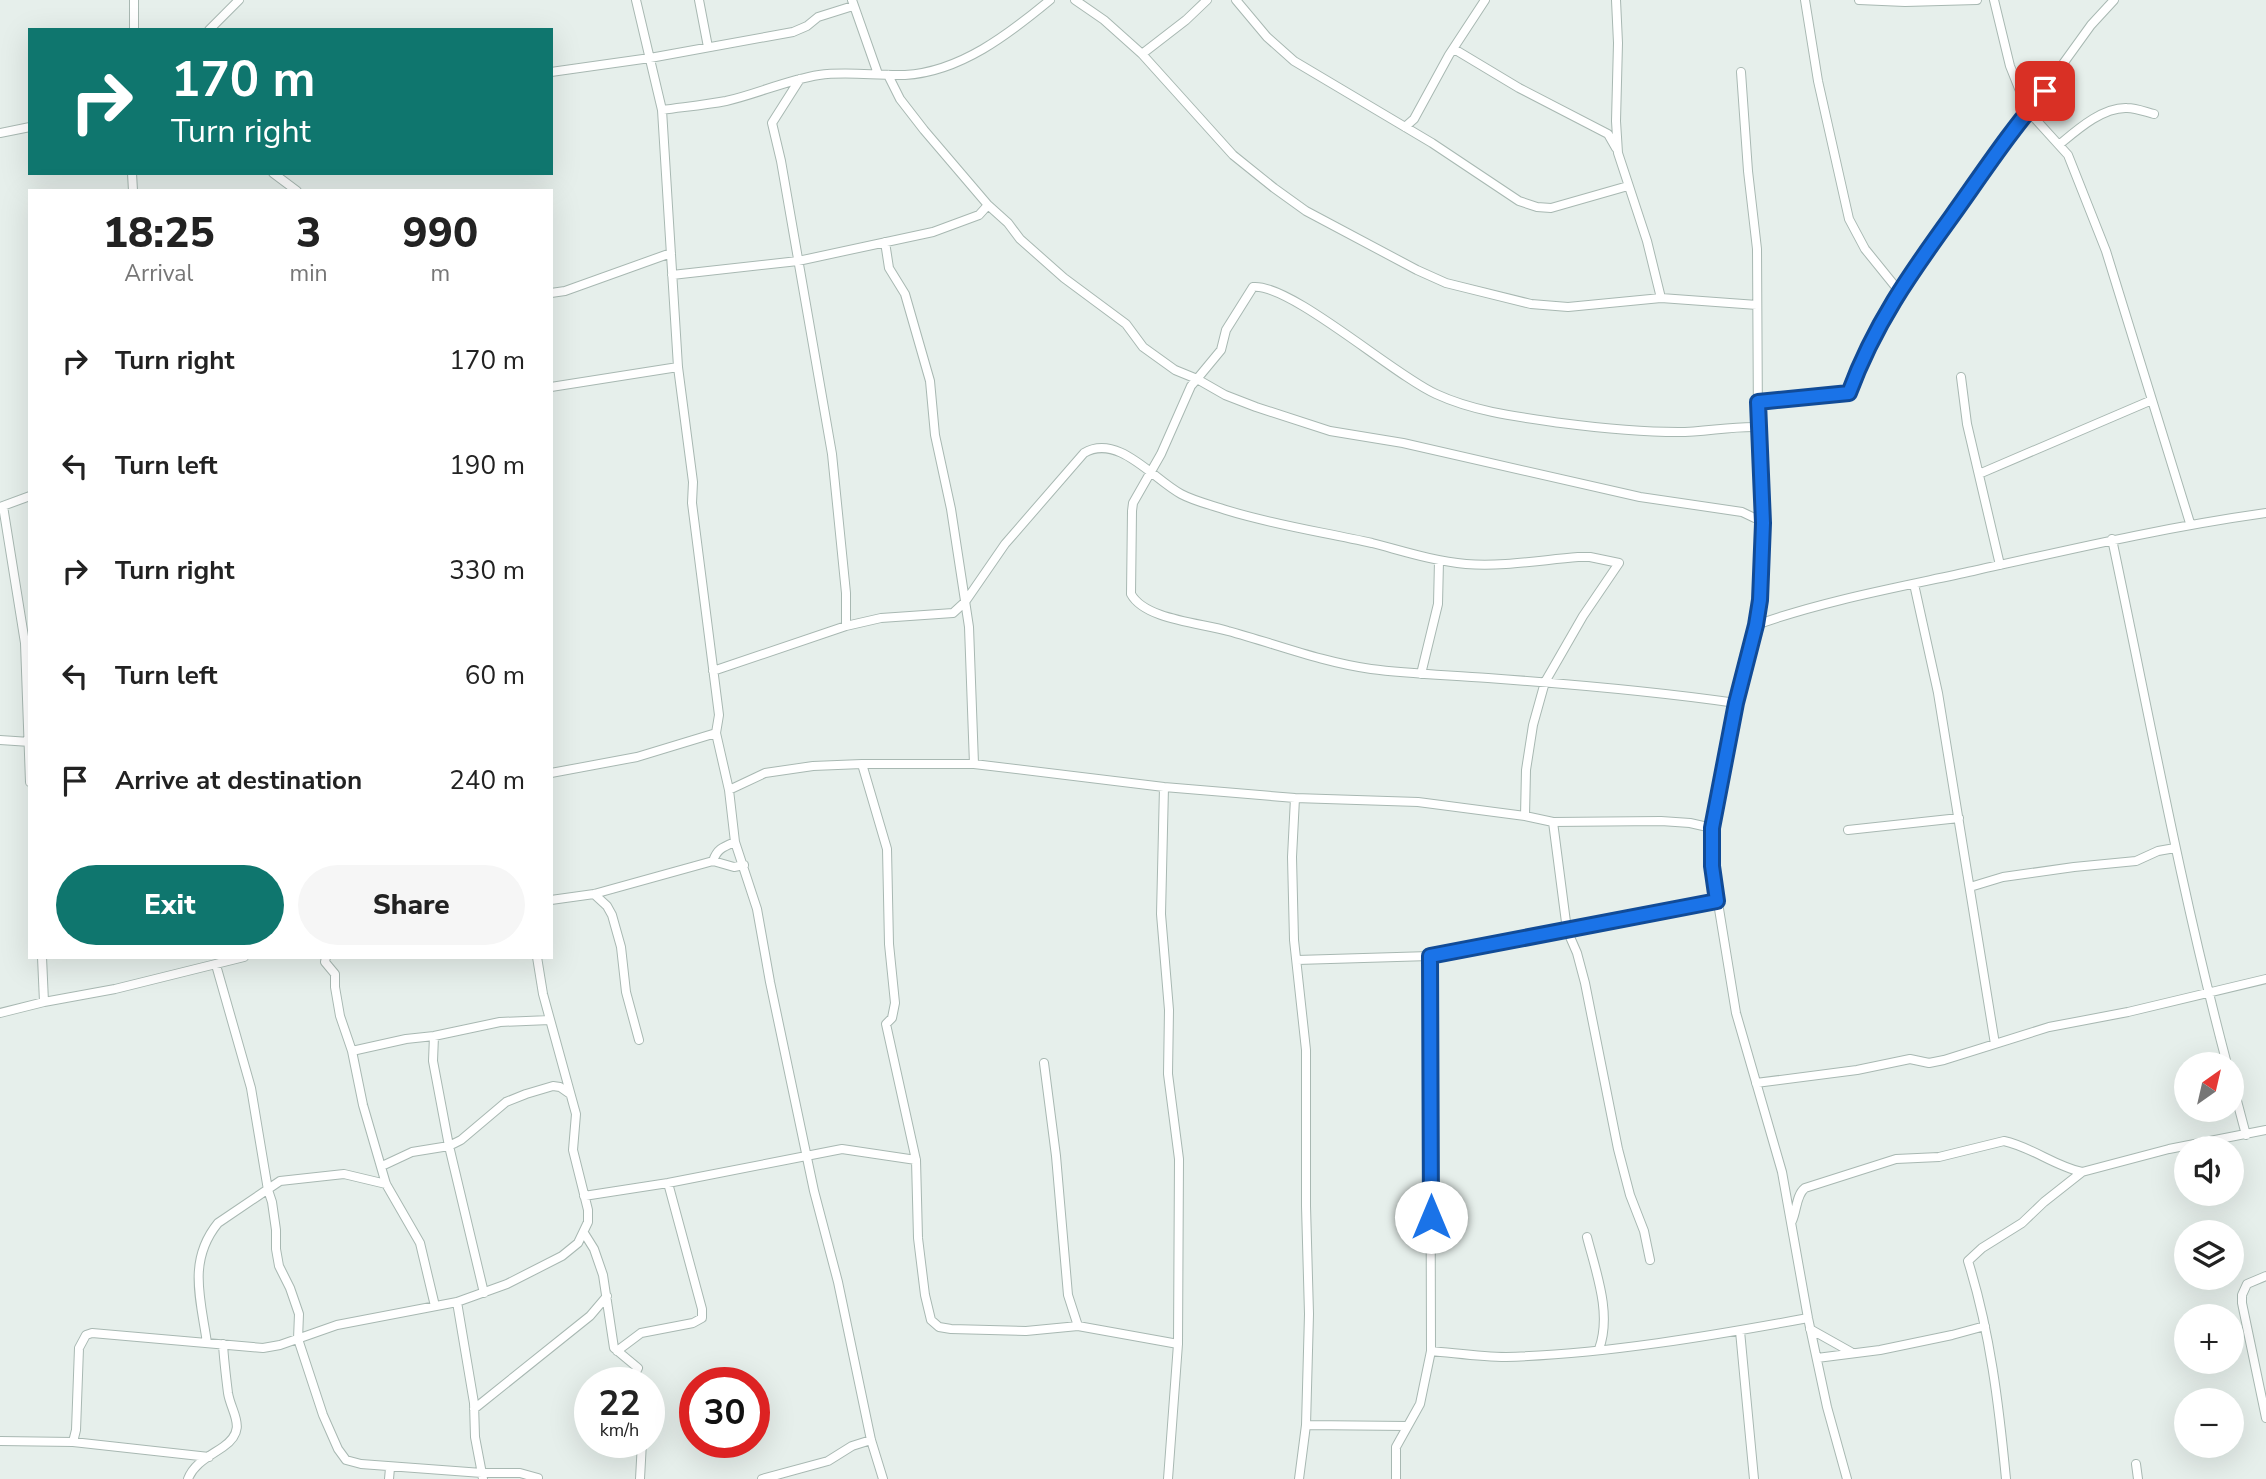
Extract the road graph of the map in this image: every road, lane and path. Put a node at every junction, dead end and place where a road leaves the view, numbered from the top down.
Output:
1 (134, 0) edge
2 (239, 0) edge
3 (636, 0) edge
4 (699, 0) edge
5 (1050, 0) edge
6 (1075, 0) edge
7 (1207, 0) edge
8 (1236, 0) edge
9 (1485, 0) edge
10 (1616, 0) edge
11 (1805, 0) edge
12 (1860, 0) edge
13 (1977, 0) edge
14 (1994, 0) edge
15 (2114, 0) edge
16 (853, 3) edge
17 (134, 28) edge
18 (211, 28) edge
19 (708, 47) junction
20 (1454, 49) junction
21 (1142, 54) junction
22 (650, 58) junction
23 (553, 72) edge
24 (1741, 72) dead end
25 (878, 74) junction
26 (888, 75) junction
27 (800, 79) junction
28 (662, 110) junction
29 (2028, 111) junction
30 (2154, 114) dead end
31 (28, 127) edge
32 (1405, 127) junction
33 (0, 133) edge
34 (2060, 144) junction
35 (1618, 153) junction
36 (276, 175) edge
37 (1628, 186) junction
38 (294, 189) edge
39 (988, 205) junction
40 (885, 242) junction
41 (671, 253) junction
42 (798, 261) junction
43 (672, 275) junction
44 (1899, 291) junction
45 (553, 293) edge
46 (1661, 298) junction
47 (1757, 305) junction
48 (678, 366) junction
49 (1961, 377) dead end
50 (1197, 379) junction
51 (553, 387) edge
52 (2152, 400) junction
53 (1758, 402) junction
54 (1758, 427) junction
55 (1150, 472) junction
56 (1979, 474) junction
57 (28, 497) edge
58 (2, 506) edge
59 (2266, 513) edge
60 (1763, 523) junction
61 (2190, 523) junction
62 (2112, 539) junction
63 (1439, 561) junction
64 (2000, 565) junction
65 (1913, 584) junction
66 (965, 602) junction
67 (1756, 625) junction
68 (846, 626) junction
69 (713, 671) junction
70 (1421, 674) junction
71 (1545, 682) junction
72 (1736, 703) junction
73 (28, 717) edge
74 (716, 733) junction
75 (0, 740) edge
76 (28, 742) edge
77 (862, 764) junction
78 (974, 764) junction
79 (553, 773) edge
80 (1164, 787) junction
81 (729, 790) junction
82 (1295, 798) junction
83 (1525, 816) junction
84 (1959, 818) junction
85 (1553, 822) junction
86 (1712, 828) junction
87 (1848, 830) dead end
88 (735, 842) junction
89 (2175, 848) junction
90 (713, 861) junction
91 (744, 866) junction
92 (1970, 887) junction
93 (594, 894) junction
94 (553, 900) edge
95 (1717, 901) junction
96 (1567, 930) junction
97 (1430, 956) junction
98 (42, 959) edge
99 (237, 959) edge
100 (326, 959) edge
101 (537, 959) edge
102 (1297, 960) junction
103 (215, 965) junction
104 (2266, 979) edge
105 (2209, 994) junction
106 (44, 1002) junction
107 (0, 1013) edge
108 (550, 1020) junction
109 (434, 1036) junction
110 (639, 1040) dead end
111 (1995, 1044) junction
112 (352, 1051) junction
113 (2224, 1052) edge
114 (1044, 1063) dead end
115 (1756, 1083) junction
116 (570, 1094) junction
117 (2243, 1122) edge
118 (2266, 1130) edge
119 (2246, 1135) junction
120 (449, 1146) junction
121 (808, 1154) junction
122 (916, 1160) junction
123 (382, 1166) junction
124 (2082, 1172) junction
125 (668, 1183) junction
126 (386, 1184) junction
127 (268, 1190) junction
128 (584, 1196) junction
129 (1792, 1221) junction
130 (584, 1233) junction
131 (1587, 1237) dead end
132 (1650, 1260) dead end
133 (2266, 1276) edge
134 (484, 1293) junction
135 (607, 1296) junction
136 (457, 1302) junction
137 (435, 1306) junction
138 (1808, 1318) junction
139 (1078, 1326) junction
140 (1985, 1326) junction
141 (1810, 1329) junction
142 (1740, 1331) junction
143 (298, 1339) junction
144 (207, 1343) junction
145 (1178, 1343) junction
146 (223, 1344) junction
147 (1599, 1349) junction
148 (617, 1351) junction
149 (1431, 1351) junction
150 (1851, 1352) junction
151 (1816, 1358) junction
152 (637, 1367) edge
153 (474, 1409) junction
154 (2266, 1418) edge
155 (1306, 1426) junction
156 (1407, 1426) junction
157 (871, 1440) junction
158 (0, 1441) edge
159 (73, 1442) junction
160 (210, 1457) junction
161 (641, 1458) edge
162 (2136, 1464) dead end
163 (390, 1468) junction
164 (482, 1476) edge
165 (188, 1479) edge
166 (389, 1479) edge
167 (538, 1479) edge
168 (640, 1479) edge
169 (762, 1479) edge
170 (883, 1479) edge
171 (1168, 1479) edge
172 (1299, 1479) edge
173 (1396, 1479) edge
174 (1754, 1479) edge
175 (1847, 1479) edge
176 (2006, 1479) edge
177 (2138, 1479) edge

1 - 17 street
2 - 18 street
3 - 22 street
4 - 19 street
5 - 26 street
6 - 21 street
7 - 21 street
8 - 32 street
9 - 20 street
10 - 35 street
11 - 44 street
12 - 13 street
14 - 29 street
15 - 29 street
16 - 19 street
16 - 25 street
19 - 22 street
20 - 32 street
20 - 35 street
21 - 46 street
22 - 23 street
22 - 28 street
24 - 47 street
25 - 26 street
25 - 27 street
26 - 39 street
27 - 28 street
27 - 42 street
28 - 41 street
29 - 34 street
29 - 44 street
30 - 34 street
31 - 33 street
32 - 37 street
34 - 52 street
35 - 37 street
36 - 38 street
37 - 46 street
39 - 40 street
39 - 50 street
40 - 42 street
40 - 66 street
41 - 43 street
41 - 45 street
42 - 43 street
42 - 68 street
43 - 48 street
44 - 53 street
46 - 47 street
47 - 53 street
48 - 51 street
48 - 69 street
49 - 56 street
50 - 54 street
50 - 55 street
50 - 60 street
52 - 56 street
52 - 61 street
53 - 54 street
54 - 60 street
55 - 63 street
55 - 66 street
55 - 70 street
56 - 64 street
57 - 58 street
58 - 73 street
59 - 61 street
60 - 67 street
61 - 62 street
62 - 64 street
62 - 89 street
63 - 70 street
63 - 71 street
64 - 65 street
65 - 67 street
65 - 84 street
66 - 68 street
66 - 78 street
67 - 72 street
68 - 69 street
69 - 74 street
70 - 71 street
71 - 72 street
71 - 83 street
72 - 86 street
74 - 79 street
74 - 81 street
75 - 76 street
77 - 78 street
77 - 81 street
77 - 122 street
78 - 80 street
80 - 82 street
80 - 145 street
81 - 88 street
82 - 83 street
82 - 102 street
83 - 85 street
84 - 87 street
84 - 92 street
85 - 86 street
85 - 96 street
86 - 95 street
88 - 90 street
88 - 91 street
89 - 92 street
89 - 105 street
90 - 91 street
90 - 93 street
91 - 121 street
92 - 111 street
93 - 94 street
93 - 110 street
95 - 96 street
95 - 115 street
96 - 97 street
96 - 132 street
97 - 102 street
97 - 149 street
98 - 106 street
99 - 103 street
100 - 112 street
101 - 108 street
102 - 155 street
103 - 106 street
103 - 127 street
104 - 105 street
105 - 111 street
105 - 113 street
106 - 107 street
108 - 109 street
108 - 116 street
109 - 112 street
109 - 120 street
111 - 115 street
112 - 123 street
114 - 139 street
115 - 129 street
116 - 120 street
116 - 128 street
117 - 119 street
118 - 119 street
119 - 124 street
120 - 123 street
120 - 134 street
121 - 122 street
121 - 125 street
121 - 157 street
122 - 139 street
123 - 126 street
124 - 129 street
124 - 140 street
125 - 128 street
125 - 148 street
126 - 127 street
126 - 137 street
127 - 143 street
127 - 144 street
128 - 130 street
129 - 138 street
130 - 134 street
130 - 135 street
131 - 147 street
133 - 154 street
134 - 136 street
135 - 148 street
135 - 153 street
136 - 137 street
136 - 153 street
137 - 143 street
138 - 141 street
138 - 142 street
139 - 145 street
140 - 150 street
140 - 176 street
141 - 150 street
141 - 151 street
142 - 147 street
142 - 174 street
143 - 146 street
143 - 163 street
144 - 146 street
144 - 159 street
145 - 171 street
146 - 160 street
147 - 149 street
148 - 152 street
149 - 156 street
150 - 151 street
151 - 175 street
153 - 164 street
155 - 156 street
155 - 172 street
156 - 173 street
157 - 169 street
157 - 170 street
158 - 159 street
159 - 160 street
160 - 165 street
161 - 168 street
162 - 177 street
163 - 164 street
163 - 166 street
164 - 167 street

